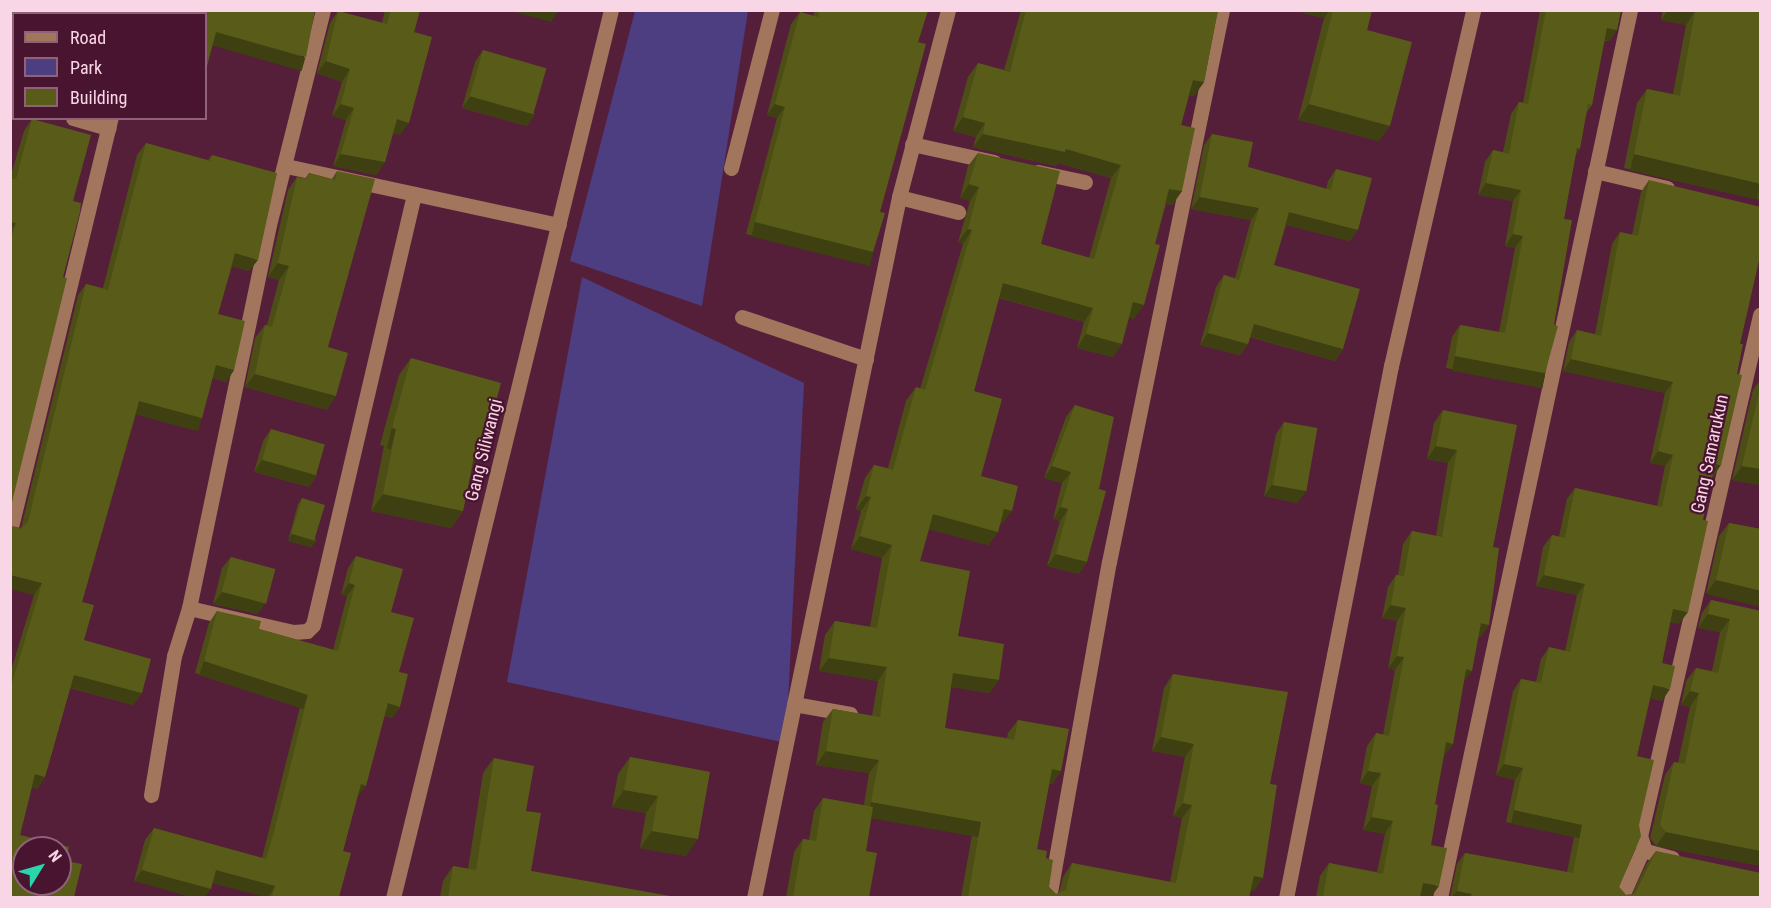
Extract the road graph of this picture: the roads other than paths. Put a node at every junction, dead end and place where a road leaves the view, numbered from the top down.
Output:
1 (323, 10) edge
2 (610, 10) edge
3 (772, 10) edge
4 (948, 10) edge
5 (1222, 10) edge
6 (1473, 10) edge
7 (1630, 10) edge
8 (88, 120) edge
9 (110, 123) edge
10 (912, 144) junction
11 (1005, 165) edge
12 (286, 166) junction
13 (731, 168) dead end
14 (1028, 170) edge
15 (1595, 171) junction
16 (1085, 182) dead end
17 (1681, 191) edge
18 (414, 194) junction
19 (899, 197) junction
20 (958, 212) dead end
21 (559, 225) junction
22 (1761, 315) edge
23 (742, 317) dead end
24 (866, 359) junction
25 (10, 531) edge
26 (189, 608) junction
27 (794, 704) junction
28 (861, 716) edge
29 (151, 795) dead end
30 (1643, 849) junction
31 (1687, 861) edge
32 (393, 897) edge
33 (754, 897) edge
34 (1049, 897) edge
35 (1286, 897) edge
36 (1440, 897) edge
37 (1621, 897) edge

1 - 12 street
2 - 21 street, Gang Siliwangi
3 - 13 street
4 - 10 street
5 - 34 street
6 - 35 street
7 - 15 street
8 - 9 street
9 - 25 street
10 - 11 street
10 - 19 street
12 - 18 street
12 - 26 street
14 - 16 street
15 - 17 street
15 - 36 street
18 - 21 street
18 - 26 street
19 - 20 street
19 - 24 street
21 - 32 street, Gang Siliwangi
22 - 30 street, Gang Samarukun
23 - 24 street
24 - 27 street
26 - 29 street
27 - 28 street
27 - 33 street
30 - 31 street
30 - 37 street

